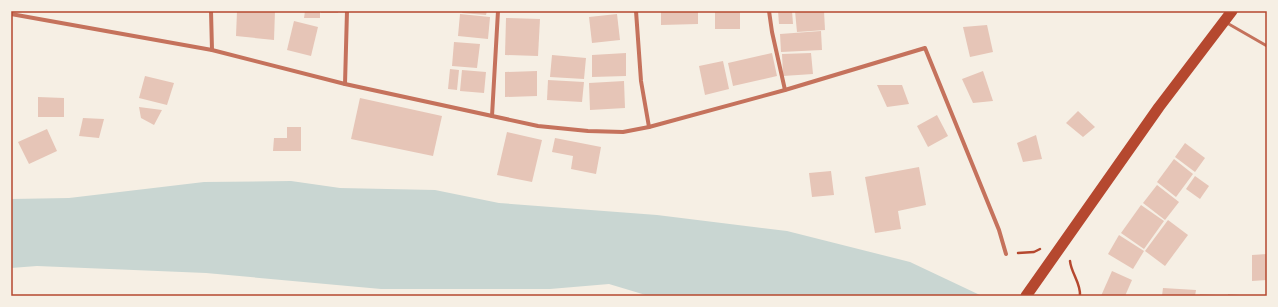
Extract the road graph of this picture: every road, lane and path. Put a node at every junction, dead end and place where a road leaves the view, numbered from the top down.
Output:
1 (211, 11) edge
2 (347, 11) edge
3 (498, 11) edge
4 (636, 11) edge
5 (769, 11) edge
6 (1232, 11) edge
7 (11, 14) edge
8 (1223, 22) junction
9 (1267, 46) edge
10 (212, 50) junction
11 (345, 84) junction
12 (785, 90) junction
13 (492, 116) junction
14 (649, 127) junction
15 (1068, 236) junction
16 (1041, 249) dead end
17 (1006, 254) joint
18 (1026, 296) edge
19 (1080, 296) edge

1 - 10 street
2 - 11 street
3 - 13 street
4 - 14 street
5 - 12 street
6 - 8 highway
7 - 10 street
8 - 9 lane
8 - 15 highway
10 - 11 street
11 - 13 street
12 - 14 street
12 - 17 street
13 - 14 street
15 - 18 highway
15 - 19 path
16 - 17 path

